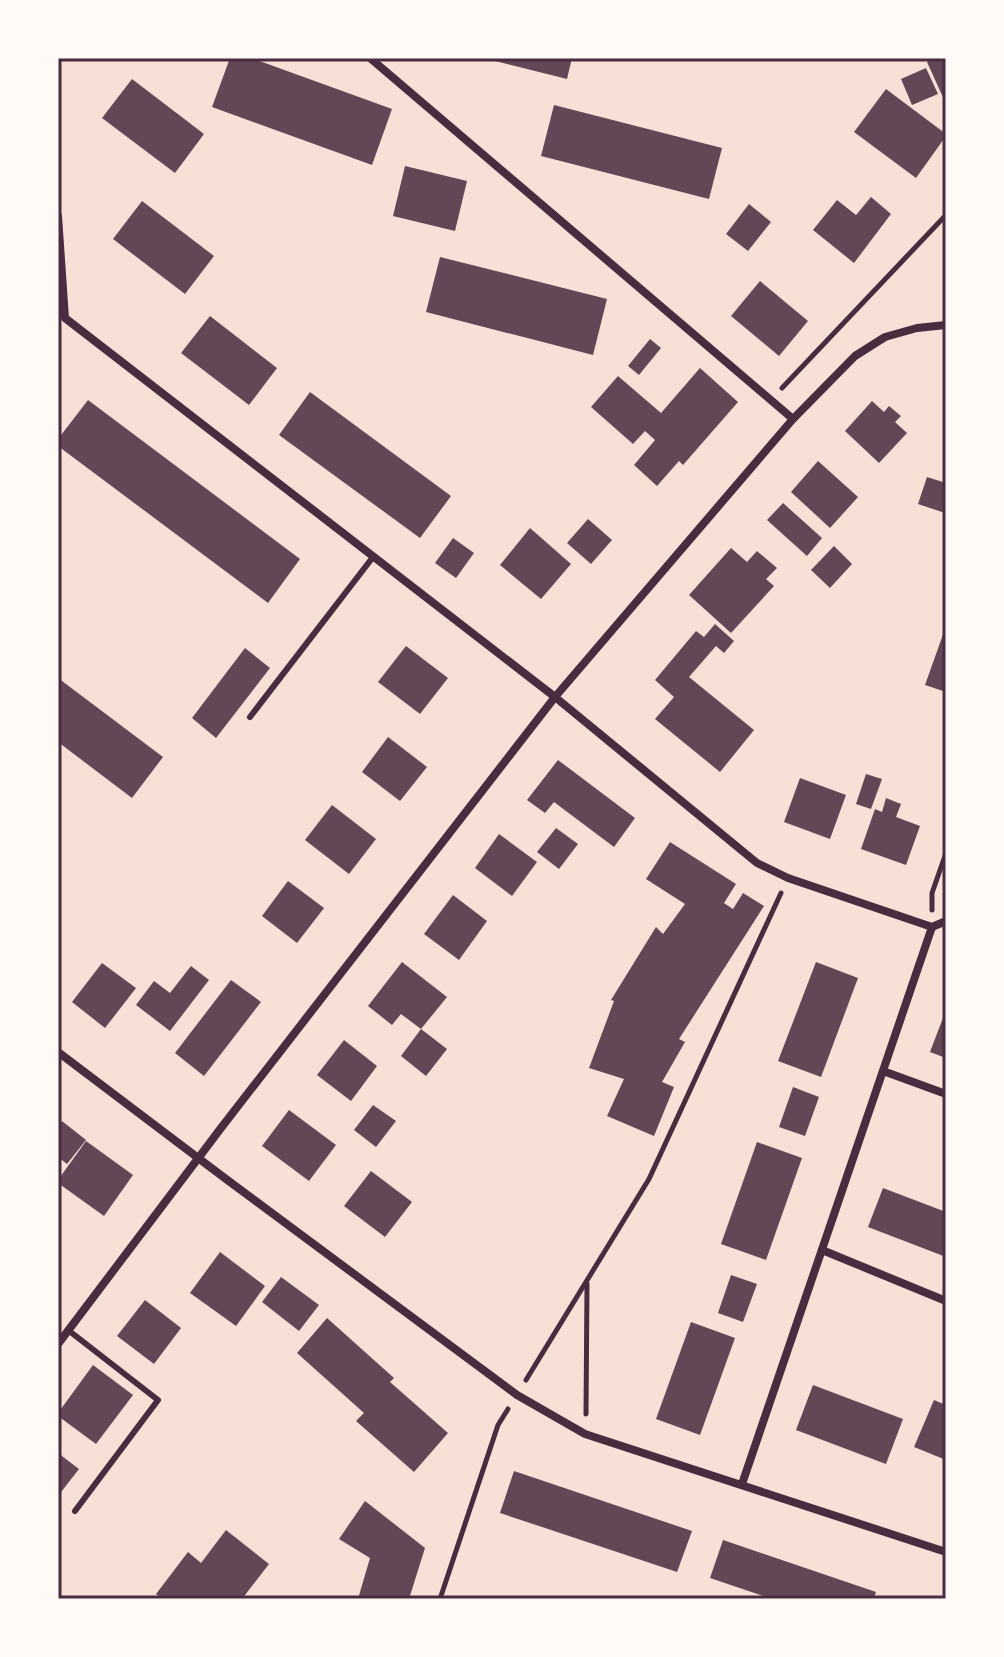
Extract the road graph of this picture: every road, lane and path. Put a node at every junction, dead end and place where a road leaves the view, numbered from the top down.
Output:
1 (370, 58) edge
2 (946, 215) edge
3 (58, 216) edge
4 (65, 318) junction
5 (946, 325) edge
6 (58, 327) edge
7 (770, 400) junction
8 (793, 419) junction
9 (373, 557) junction
10 (555, 697) junction
11 (250, 717) dead end
12 (946, 853) edge
13 (788, 878) junction
14 (946, 921) edge
15 (932, 927) junction
16 (58, 1052) edge
17 (883, 1071) junction
18 (946, 1094) edge
19 (198, 1158) junction
20 (822, 1250) junction
21 (587, 1283) junction
22 (946, 1301) edge
23 (68, 1330) junction
24 (58, 1344) edge
25 (517, 1395) junction
26 (585, 1434) junction
27 (742, 1484) junction
28 (75, 1511) dead end
29 (946, 1552) edge
30 (440, 1599) edge

1 - 7 street
2 - 7 path
3 - 4 street
4 - 6 street
4 - 9 street
5 - 8 street
7 - 8 street
8 - 10 street
9 - 10 street
9 - 11 lane
10 - 13 street
10 - 19 street
12 - 15 path
13 - 15 street
13 - 21 path
14 - 15 street
15 - 17 street
16 - 19 street
17 - 18 street
17 - 20 street
19 - 23 street
19 - 25 street
20 - 22 street
20 - 27 street
21 - 25 path
21 - 26 path
23 - 24 street
23 - 28 lane
25 - 26 street
25 - 30 path
26 - 27 street
27 - 29 street

